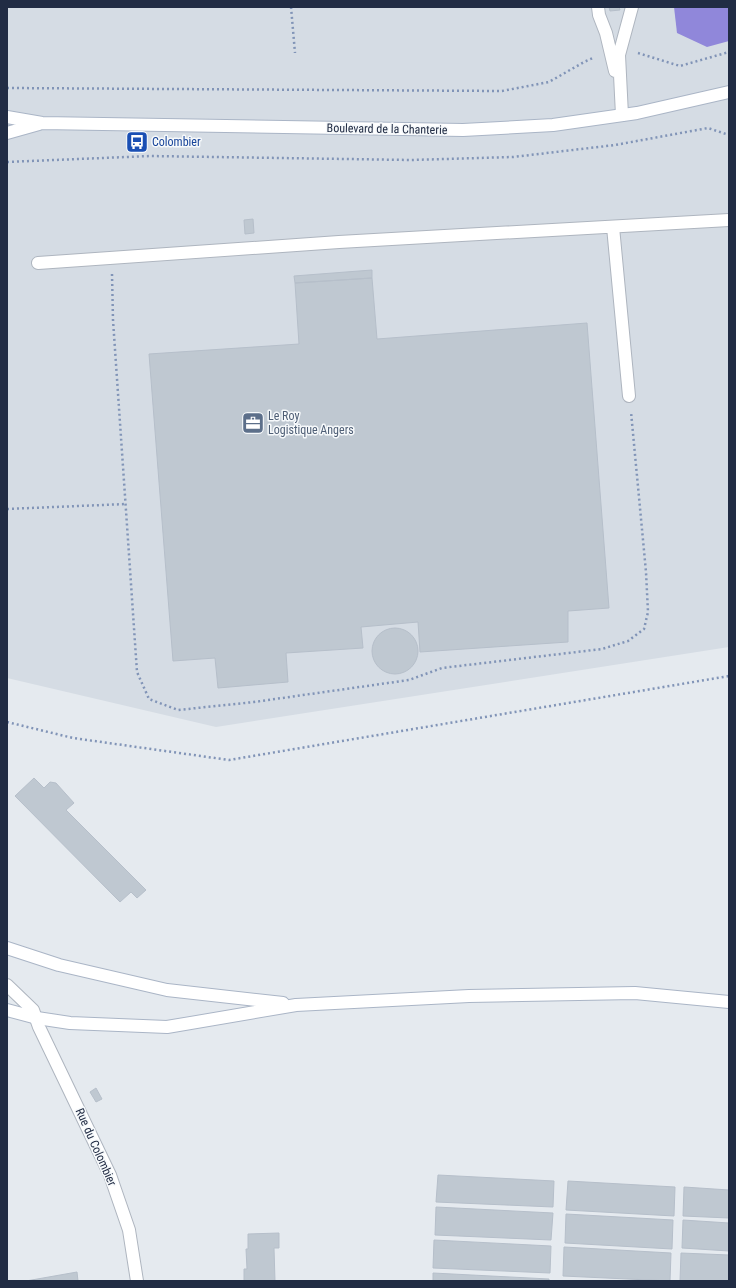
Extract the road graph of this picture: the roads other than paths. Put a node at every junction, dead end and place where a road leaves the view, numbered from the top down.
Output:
1 (598, 7) edge
2 (632, 7) edge
3 (615, 55) junction
4 (729, 92) edge
5 (622, 115) junction
6 (7, 117) edge
7 (42, 123) junction
8 (7, 132) edge
9 (729, 220) edge
10 (613, 227) junction
11 (38, 263) dead end
12 (629, 396) road end
13 (7, 948) edge
14 (7, 985) edge
15 (729, 1002) edge
16 (296, 1004) junction
17 (7, 1010) edge
18 (37, 1018) junction
19 (137, 1281) edge

1 - 3 street
2 - 3 street
3 - 5 street
4 - 5 street, Boulevard de la Chanterie
5 - 7 street, Boulevard de la Chanterie
6 - 7 street, Boulevard de la Chanterie
7 - 8 street, Boulevard de la Chanterie
9 - 10 street
10 - 11 street
10 - 12 street
13 - 16 street
14 - 18 street, Rue du Colombier
15 - 16 street
16 - 18 street
17 - 18 street
18 - 19 street, Rue du Colombier

